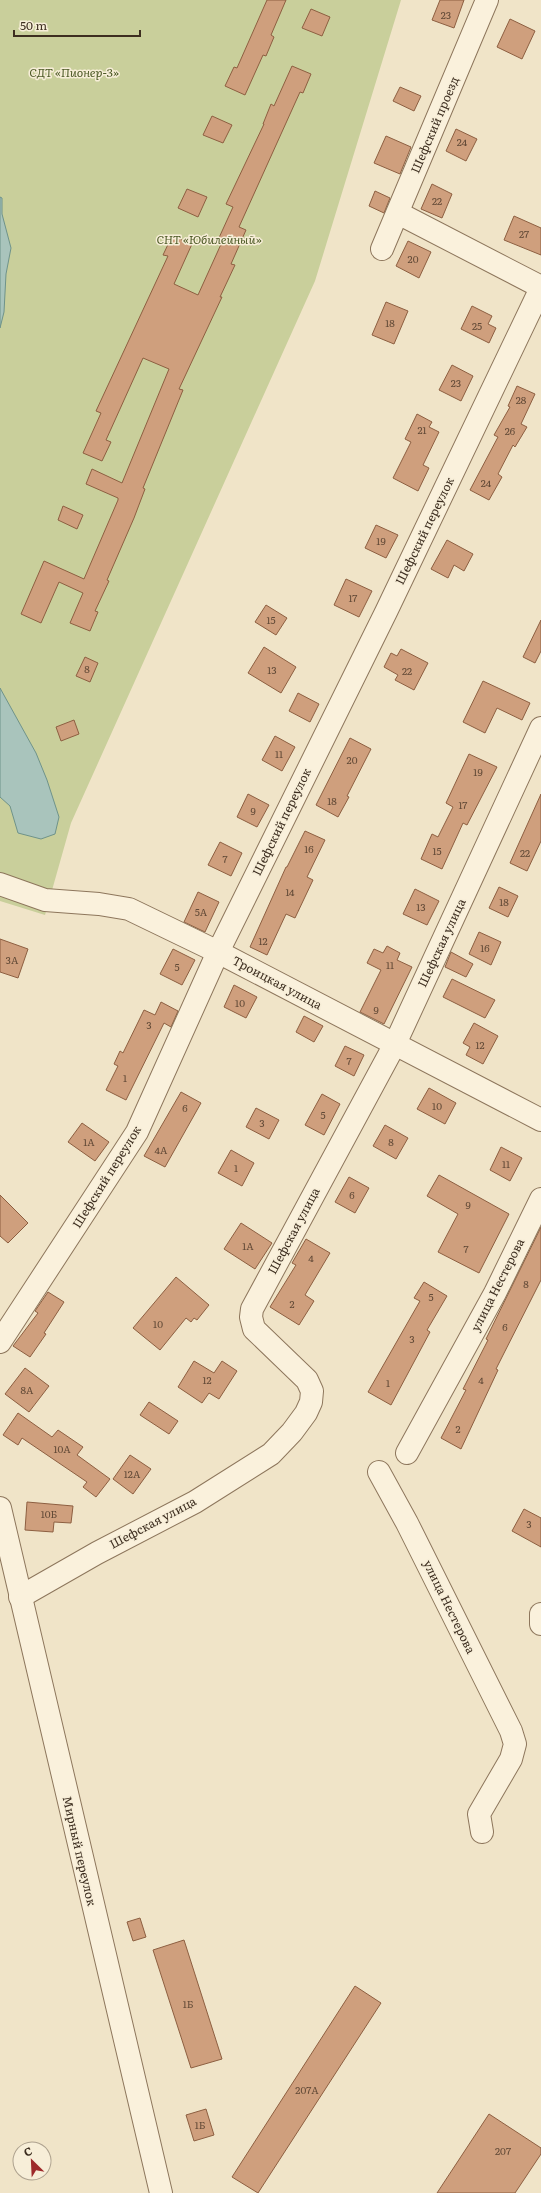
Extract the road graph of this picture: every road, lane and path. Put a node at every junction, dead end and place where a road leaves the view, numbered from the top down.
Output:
1 (487, 0) edge
2 (398, 213) junction
3 (382, 249) dead end
4 (541, 287) edge
5 (541, 728) edge
6 (0, 884) edge
7 (218, 952) junction
8 (395, 1044) junction
9 (541, 1120) edge
10 (541, 1199) edge
11 (0, 1342) edge
12 (407, 1453) dead end
13 (379, 1472) dead end
14 (0, 1508) edge
15 (20, 1597) junction
16 (541, 1614) edge
17 (541, 1624) edge
18 (482, 1832) dead end
19 (161, 2193) edge

1 - 2 street, Шефский проезд
2 - 3 street, Шефский проезд
2 - 4 street
4 - 7 street, Шефский переулок
5 - 8 street, Шефская улица
6 - 7 street, Троицкая улица
7 - 8 street, Троицкая улица
7 - 11 street, Шефский переулок
8 - 9 street, Троицкая улица
8 - 15 street, Шефская улица
10 - 12 street, улица Нестерова
13 - 18 street, улица Нестерова
14 - 15 street, Мирный переулок
15 - 19 street, Мирный переулок
16 - 17 street

